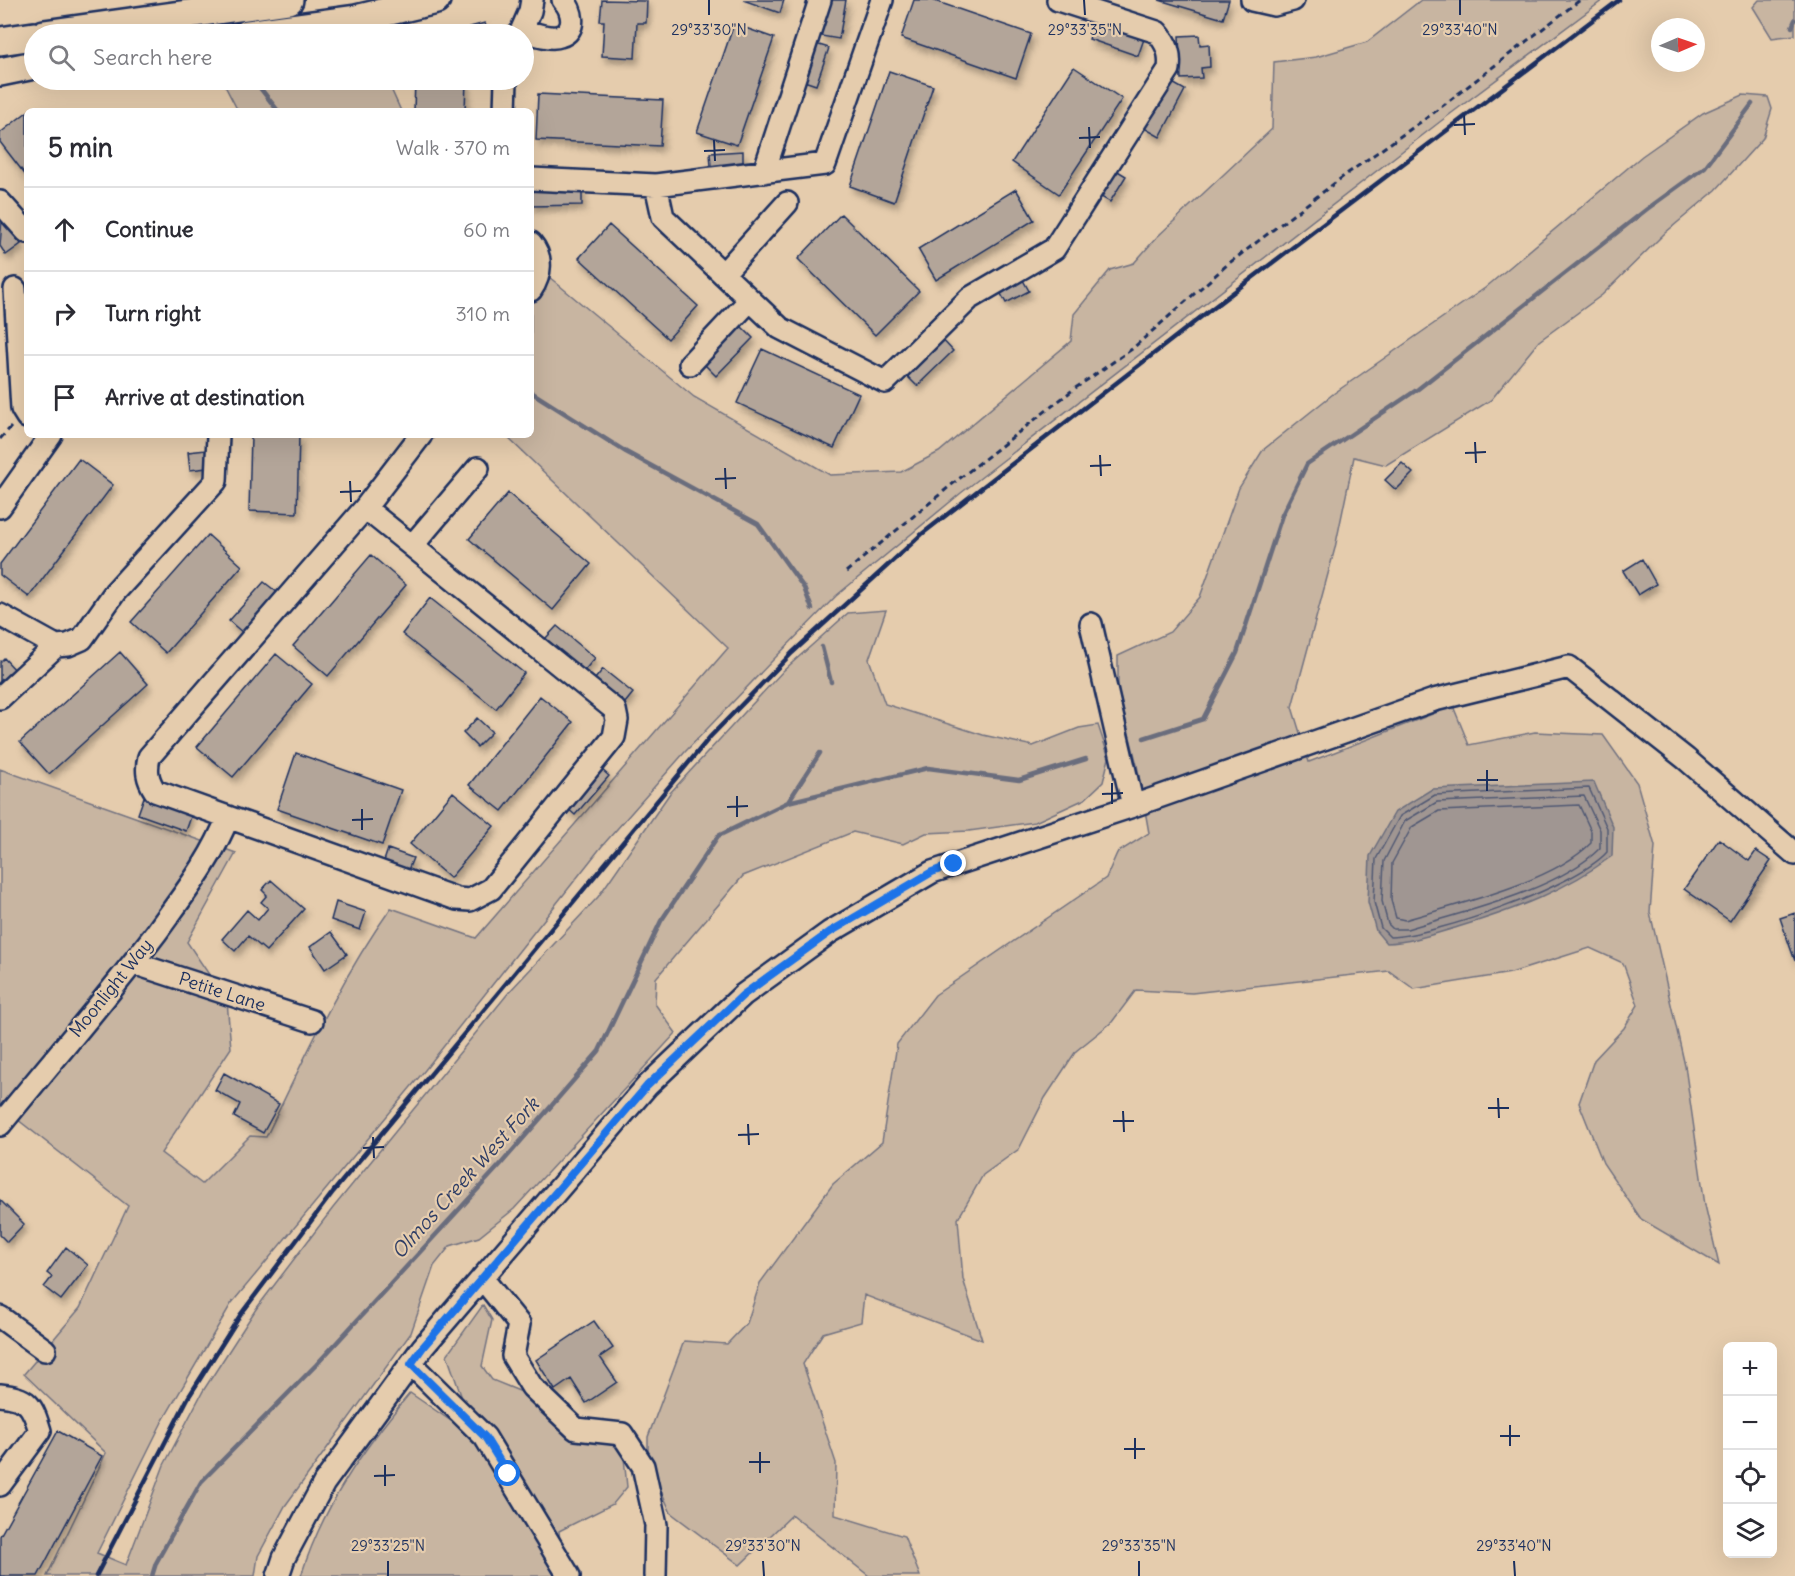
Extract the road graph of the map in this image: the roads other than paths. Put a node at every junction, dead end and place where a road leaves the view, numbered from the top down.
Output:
1 (289, 0) edge
2 (436, 0) edge
3 (532, 0) edge
4 (563, 0) edge
5 (820, 0) edge
6 (882, 0) edge
7 (1058, 0) edge
8 (1252, 0) edge
9 (1293, 0) edge
10 (117, 24) edge
11 (320, 24) edge
12 (524, 24) edge
13 (534, 34) edge
14 (24, 37) edge
15 (0, 41) edge
16 (24, 67) edge
17 (0, 72) edge
18 (506, 90) edge
19 (505, 108) edge
20 (764, 172) junction
21 (534, 179) edge
22 (656, 186) junction
23 (0, 202) edge
24 (787, 203) dead end
25 (24, 229) edge
26 (534, 249) edge
27 (723, 274) junction
28 (534, 285) edge
29 (14, 286) edge
30 (750, 300) junction
31 (690, 364) dead end
32 (24, 412) edge
33 (48, 438) edge
34 (218, 438) edge
35 (419, 438) edge
36 (478, 468) dead end
37 (0, 507) edge
38 (365, 508) junction
39 (412, 546) junction
40 (0, 615) edge
41 (1091, 624) dead end
42 (56, 646) junction
43 (0, 698) edge
44 (1133, 806) junction
45 (228, 817) junction
46 (1795, 854) edge
47 (133, 963) junction
48 (312, 1021) dead end
49 (0, 1125) edge
50 (482, 1278) junction
51 (0, 1317) edge
52 (45, 1350) dead end
53 (411, 1364) junction
54 (0, 1395) edge
55 (7, 1460) edge
56 (0, 1485) edge
57 (282, 1570) edge
58 (569, 1576) edge
59 (655, 1576) edge

1 - 10 main road
2 - 11 main road
3 - 12 street
4 - 13 street
5 - 20 street
6 - 20 street
7 - 30 street
8 - 9 street
14 - 15 main road
16 - 17 main road
18 - 19 street
20 - 22 street
21 - 22 street
22 - 27 street
23 - 25 street
24 - 27 street
26 - 28 street
27 - 30 street
29 - 32 street
30 - 31 street
33 - 37 street
34 - 42 street
35 - 38 street
36 - 39 street
38 - 39 street
38 - 45 street
39 - 45 street
40 - 42 street
41 - 44 street
42 - 43 street
44 - 46 street
44 - 50 street
45 - 47 street, Moonlight Way
47 - 48 street, Petite Lane
47 - 49 street, Moonlight Way
50 - 53 street
50 - 59 street
51 - 52 street
53 - 57 street
53 - 58 street
54 - 55 street
55 - 56 street

